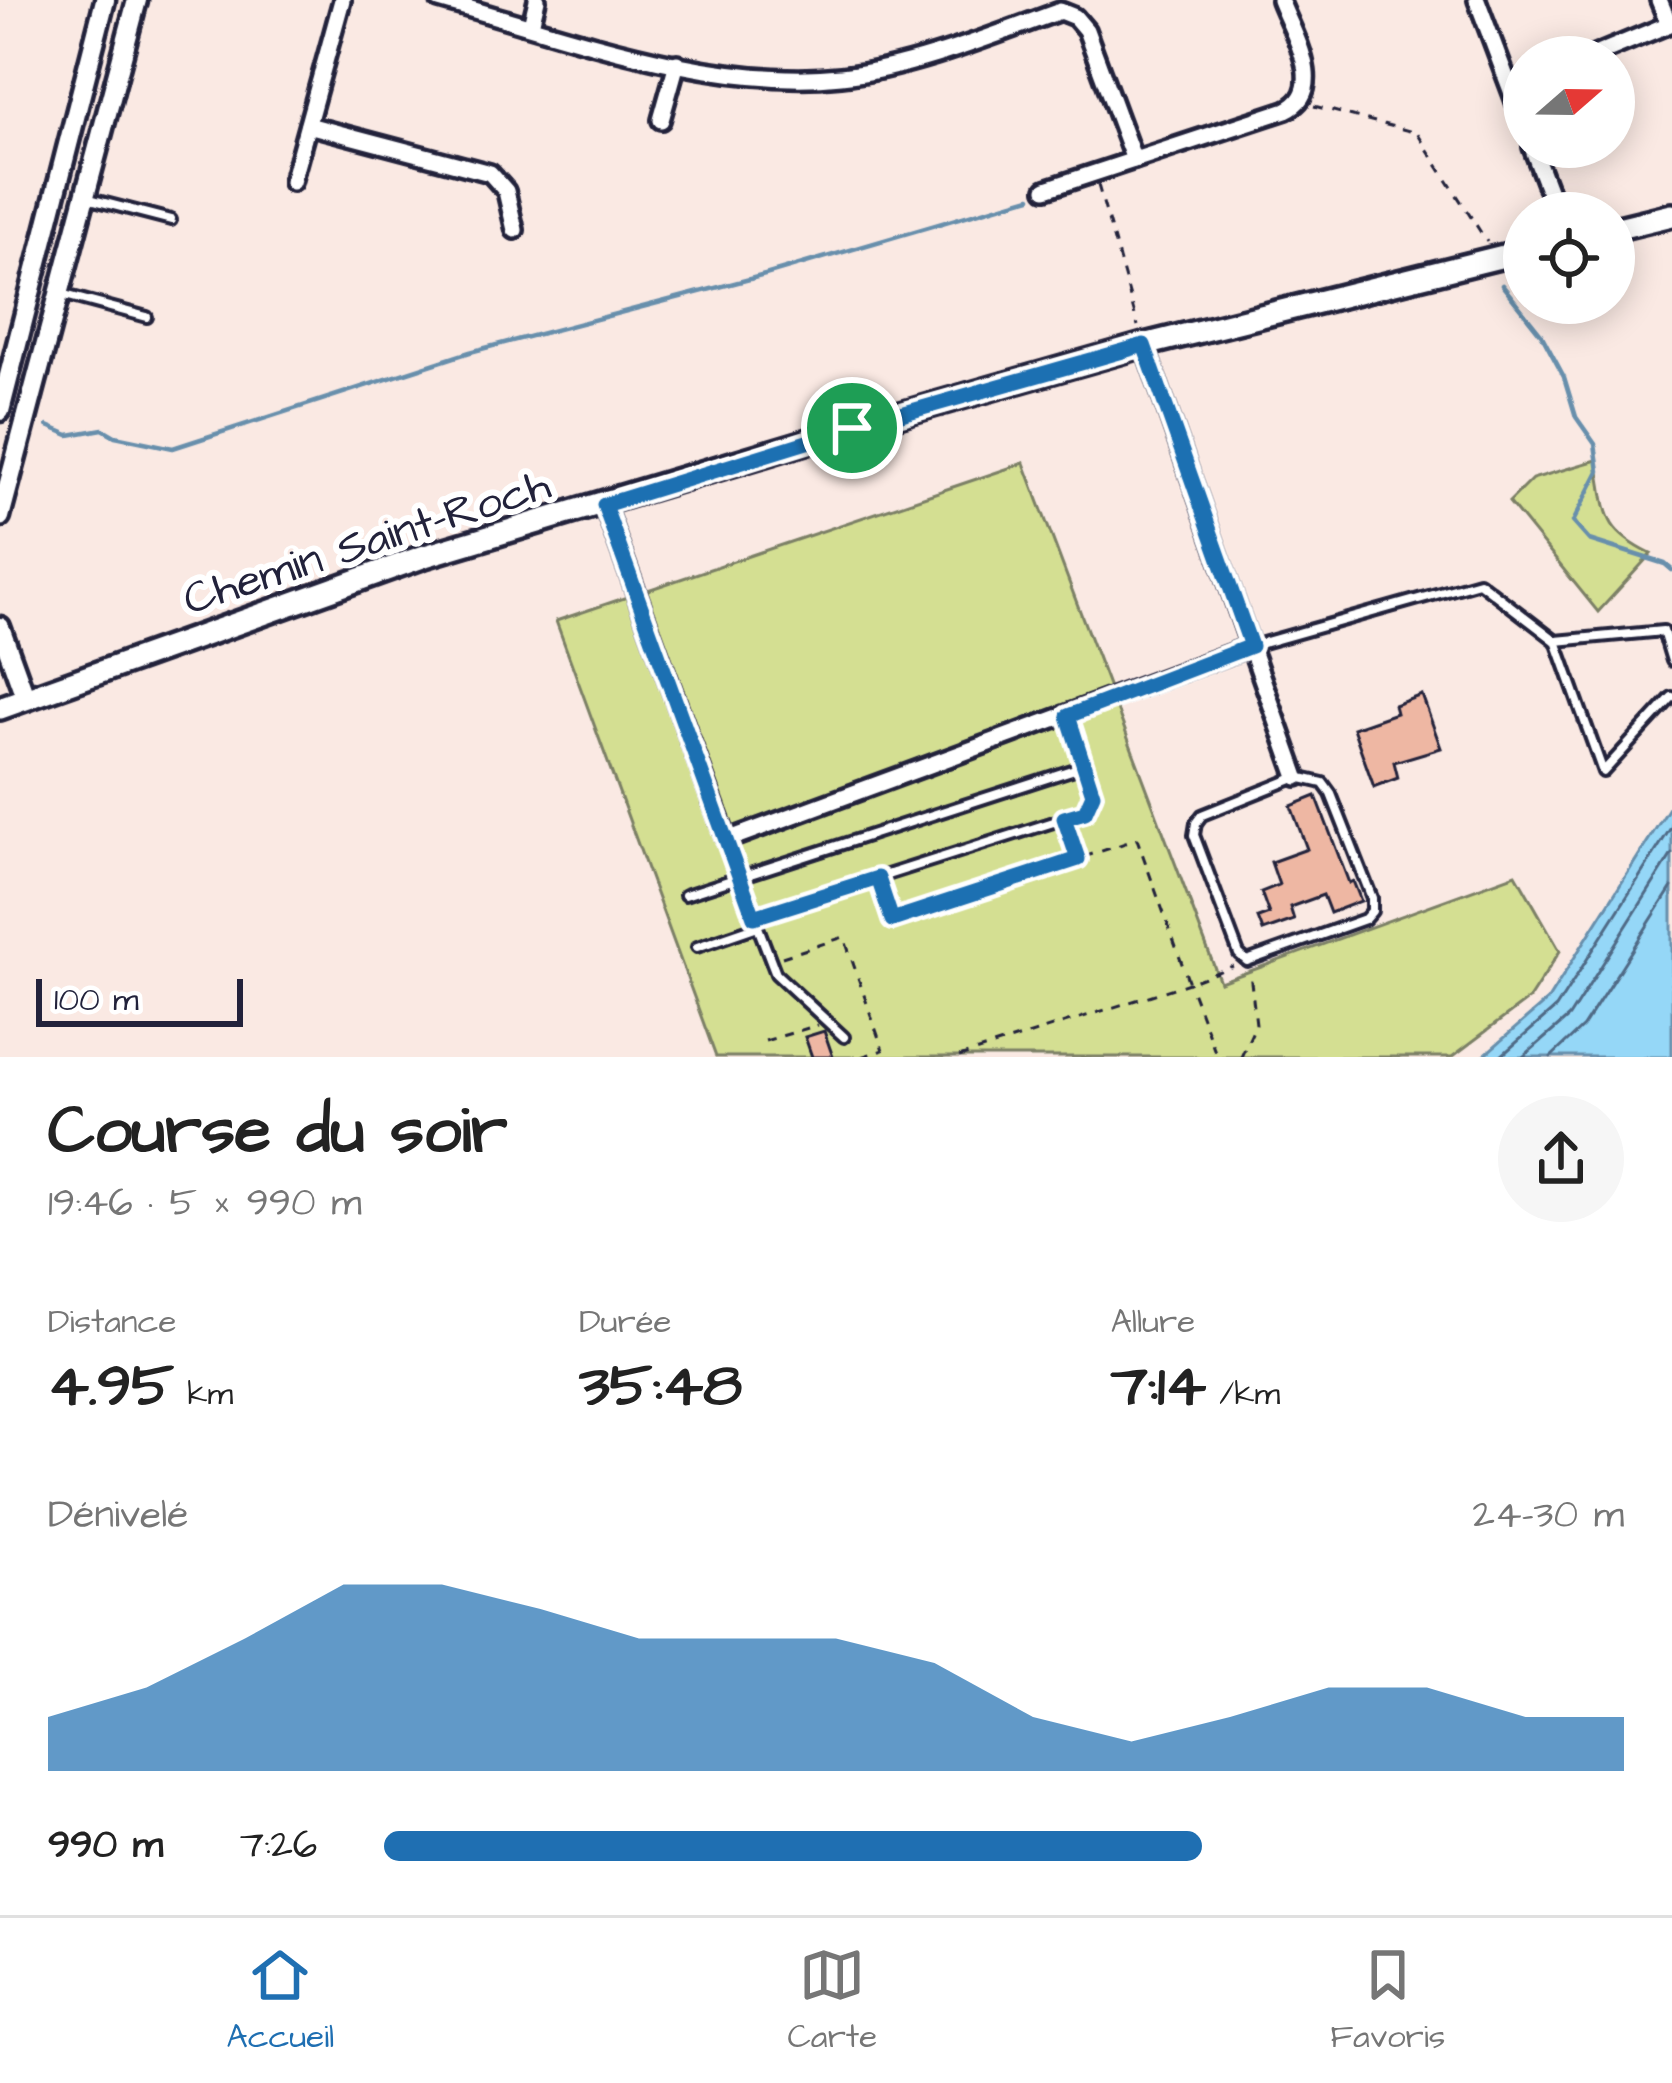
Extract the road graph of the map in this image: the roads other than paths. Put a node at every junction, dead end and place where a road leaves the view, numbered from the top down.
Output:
1 (105, 0) edge
2 (137, 0) edge
3 (342, 0) edge
4 (439, 0) edge
5 (538, 0) edge
6 (1280, 0) edge
7 (1477, 0) edge
8 (1659, 0) edge
9 (1670, 24) edge
10 (531, 25) junction
11 (1635, 38) edge
12 (1503, 57) edge
13 (677, 63) junction
14 (77, 108) junction
15 (106, 118) junction
16 (661, 120) dead end
17 (308, 124) junction
18 (1134, 160) junction
19 (292, 182) dead end
20 (1046, 189) dead end
21 (85, 198) junction
22 (1672, 215) edge
23 (171, 220) dead end
24 (1635, 224) edge
25 (515, 230) dead end
26 (1503, 257) edge
27 (59, 294) junction
28 (147, 317) dead end
29 (1144, 345) junction
30 (0, 409) edge
31 (28, 412) junction
32 (604, 505) junction
33 (0, 517) edge
34 (0, 627) edge
35 (1556, 641) junction
36 (1251, 646) junction
37 (1672, 662) edge
38 (1672, 698) edge
39 (26, 699) junction
40 (0, 706) edge
41 (1068, 716) junction
42 (1084, 766) junction
43 (1297, 777) junction
44 (727, 840) junction
45 (741, 877) junction
46 (685, 895) dead end
47 (756, 922) junction
48 (697, 947) dead end
49 (844, 1037) dead end

1 - 14 street
2 - 15 street
3 - 17 street
4 - 10 street
5 - 10 street
6 - 18 street
7 - 12 street
8 - 9 street
9 - 11 street
10 - 13 street
13 - 16 street
13 - 18 street
14 - 15 street
14 - 30 street
15 - 21 street
17 - 19 street
17 - 25 street
18 - 20 street
21 - 23 lane
21 - 27 street
22 - 24 main road
26 - 29 main road, Chemin Saint-Roch
27 - 28 lane
27 - 31 street
29 - 32 main road, Chemin Saint-Roch
29 - 36 street
30 - 31 street
31 - 33 street
32 - 39 main road, Chemin Saint-Roch
32 - 44 street
34 - 39 street
35 - 36 lane
35 - 37 lane
35 - 38 lane
36 - 41 street
36 - 43 street
39 - 40 main road, Chemin Saint-Roch
41 - 42 lane
41 - 44 street
42 - 45 lane
42 - 47 lane
43 - 43 lane
44 - 45 lane
45 - 46 lane
45 - 47 lane
47 - 48 lane
47 - 49 lane

